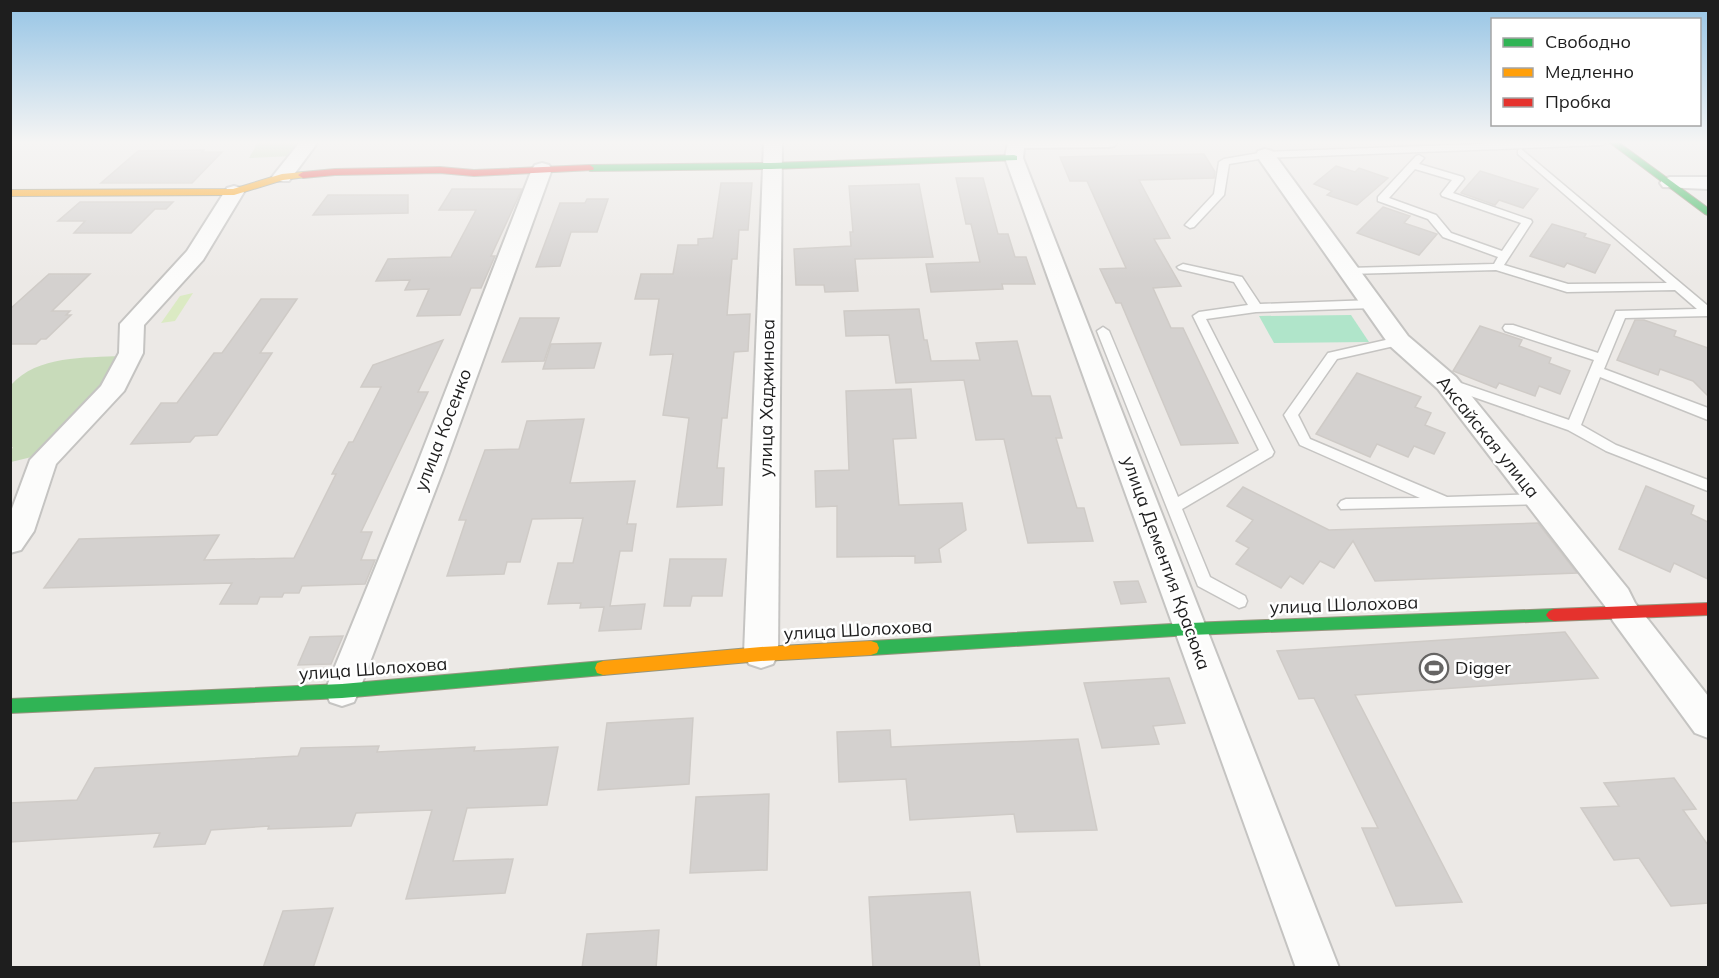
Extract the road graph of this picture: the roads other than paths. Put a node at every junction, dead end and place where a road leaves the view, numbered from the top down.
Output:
1 (248, 188) edge
2 (535, 188) edge
3 (771, 188) edge
4 (1025, 188) edge
5 (1220, 188) edge
6 (1288, 188) edge
7 (1392, 188) edge
8 (1452, 188) edge
9 (1563, 188) edge
10 (1692, 188) edge
11 (1695, 188) edge
12 (234, 192) junction
13 (10, 193) edge
14 (1708, 197) edge
15 (1708, 212) edge
16 (1190, 225) dead end
17 (1504, 255) junction
18 (1183, 267) dead end
19 (1497, 267) junction
20 (1348, 271) junction
21 (1678, 286) junction
22 (1373, 304) junction
23 (1256, 308) junction
24 (1708, 312) edge
25 (1509, 328) dead end
26 (1103, 331) dead end
27 (1399, 341) junction
28 (1598, 365) junction
29 (1447, 383) junction
30 (1708, 416) edge
31 (1573, 427) junction
32 (1708, 486) edge
33 (1539, 500) junction
34 (1445, 502) junction
35 (1346, 505) dead end
36 (1174, 506) junction
37 (10, 542) edge
38 (1239, 601) dead end
39 (1708, 609) edge
40 (1624, 612) junction
41 (1190, 628) junction
42 (761, 654) junction
43 (342, 690) junction
44 (10, 706) edge
45 (1708, 722) edge
46 (1318, 968) edge

1 - 12 street
2 - 43 street, улица Косенко
3 - 42 street, улица Хаджинова
4 - 41 street, улица Дементия Красюка
5 - 16 lane
6 - 20 street, Аксайская улица
7 - 17 lane
8 - 17 lane
9 - 21 lane
10 - 15 street
11 - 14 street
12 - 13 street
12 - 37 street
17 - 19 lane
18 - 23 lane
19 - 20 lane
19 - 21 lane
20 - 22 street, Аксайская улица
21 - 24 lane
22 - 23 lane
22 - 27 street, Аксайская улица
23 - 36 lane
24 - 28 lane
25 - 28 lane
26 - 36 lane
27 - 29 street, Аксайская улица
27 - 34 lane
28 - 30 lane
28 - 31 lane
29 - 31 lane
29 - 33 street, Аксайская улица
31 - 32 lane
33 - 34 lane
33 - 40 street, Аксайская улица
34 - 35 lane
36 - 38 lane
39 - 40 street, улица Шолохова
40 - 41 street, улица Шолохова
40 - 45 street, Аксайская улица
41 - 42 street, улица Шолохова
41 - 46 street, улица Дементия Красюка
42 - 43 street, улица Шолохова
43 - 44 street, улица Шолохова

